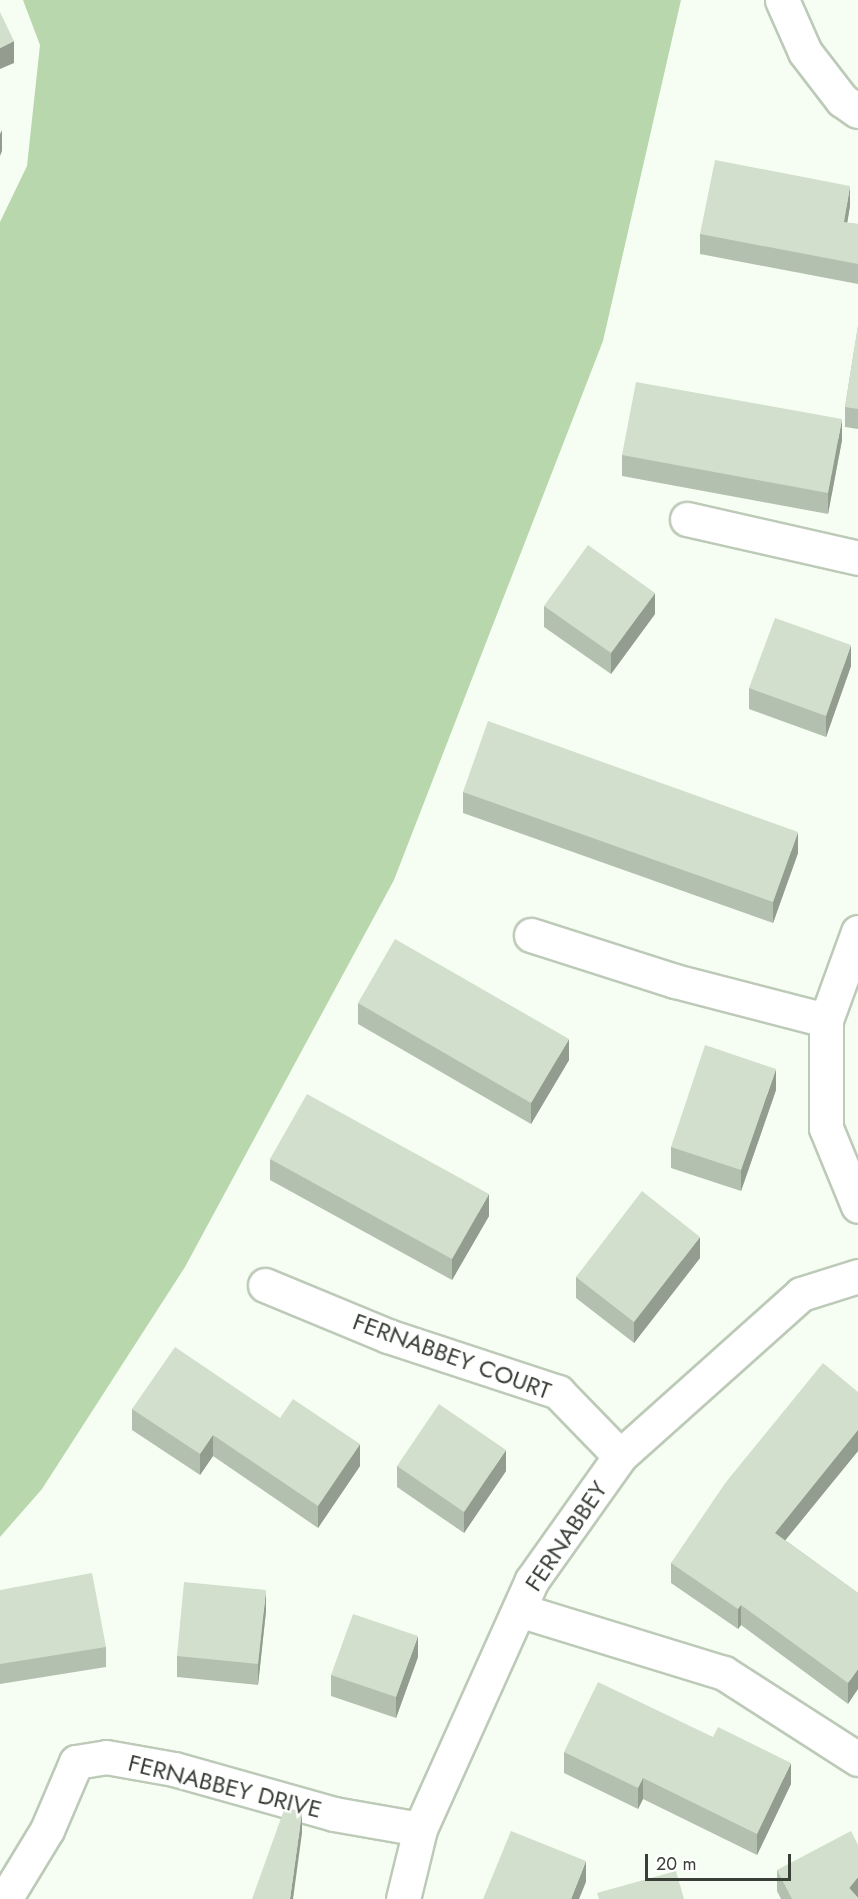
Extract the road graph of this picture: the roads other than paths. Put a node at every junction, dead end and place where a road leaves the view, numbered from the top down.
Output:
1 (782, 0) edge
2 (858, 111) edge
3 (687, 519) dead end
4 (858, 558) edge
5 (858, 932) edge
6 (531, 935) dead end
7 (826, 1020) junction
8 (858, 1206) edge
9 (858, 1276) edge
10 (265, 1285) dead end
11 (620, 1455) junction
12 (519, 1610) junction
13 (858, 1759) edge
14 (420, 1829) junction
15 (6, 1899) edge
16 (403, 1899) edge

1 - 2 street
3 - 4 street
5 - 7 street
6 - 7 street
7 - 8 street
9 - 11 street, FERNABBEY
10 - 11 street, FERNABBEY COURT
11 - 12 street, FERNABBEY
12 - 13 street
12 - 14 street, FERNABBEY
14 - 15 street, FERNABBEY DRIVE
14 - 16 street, FERNABBEY

